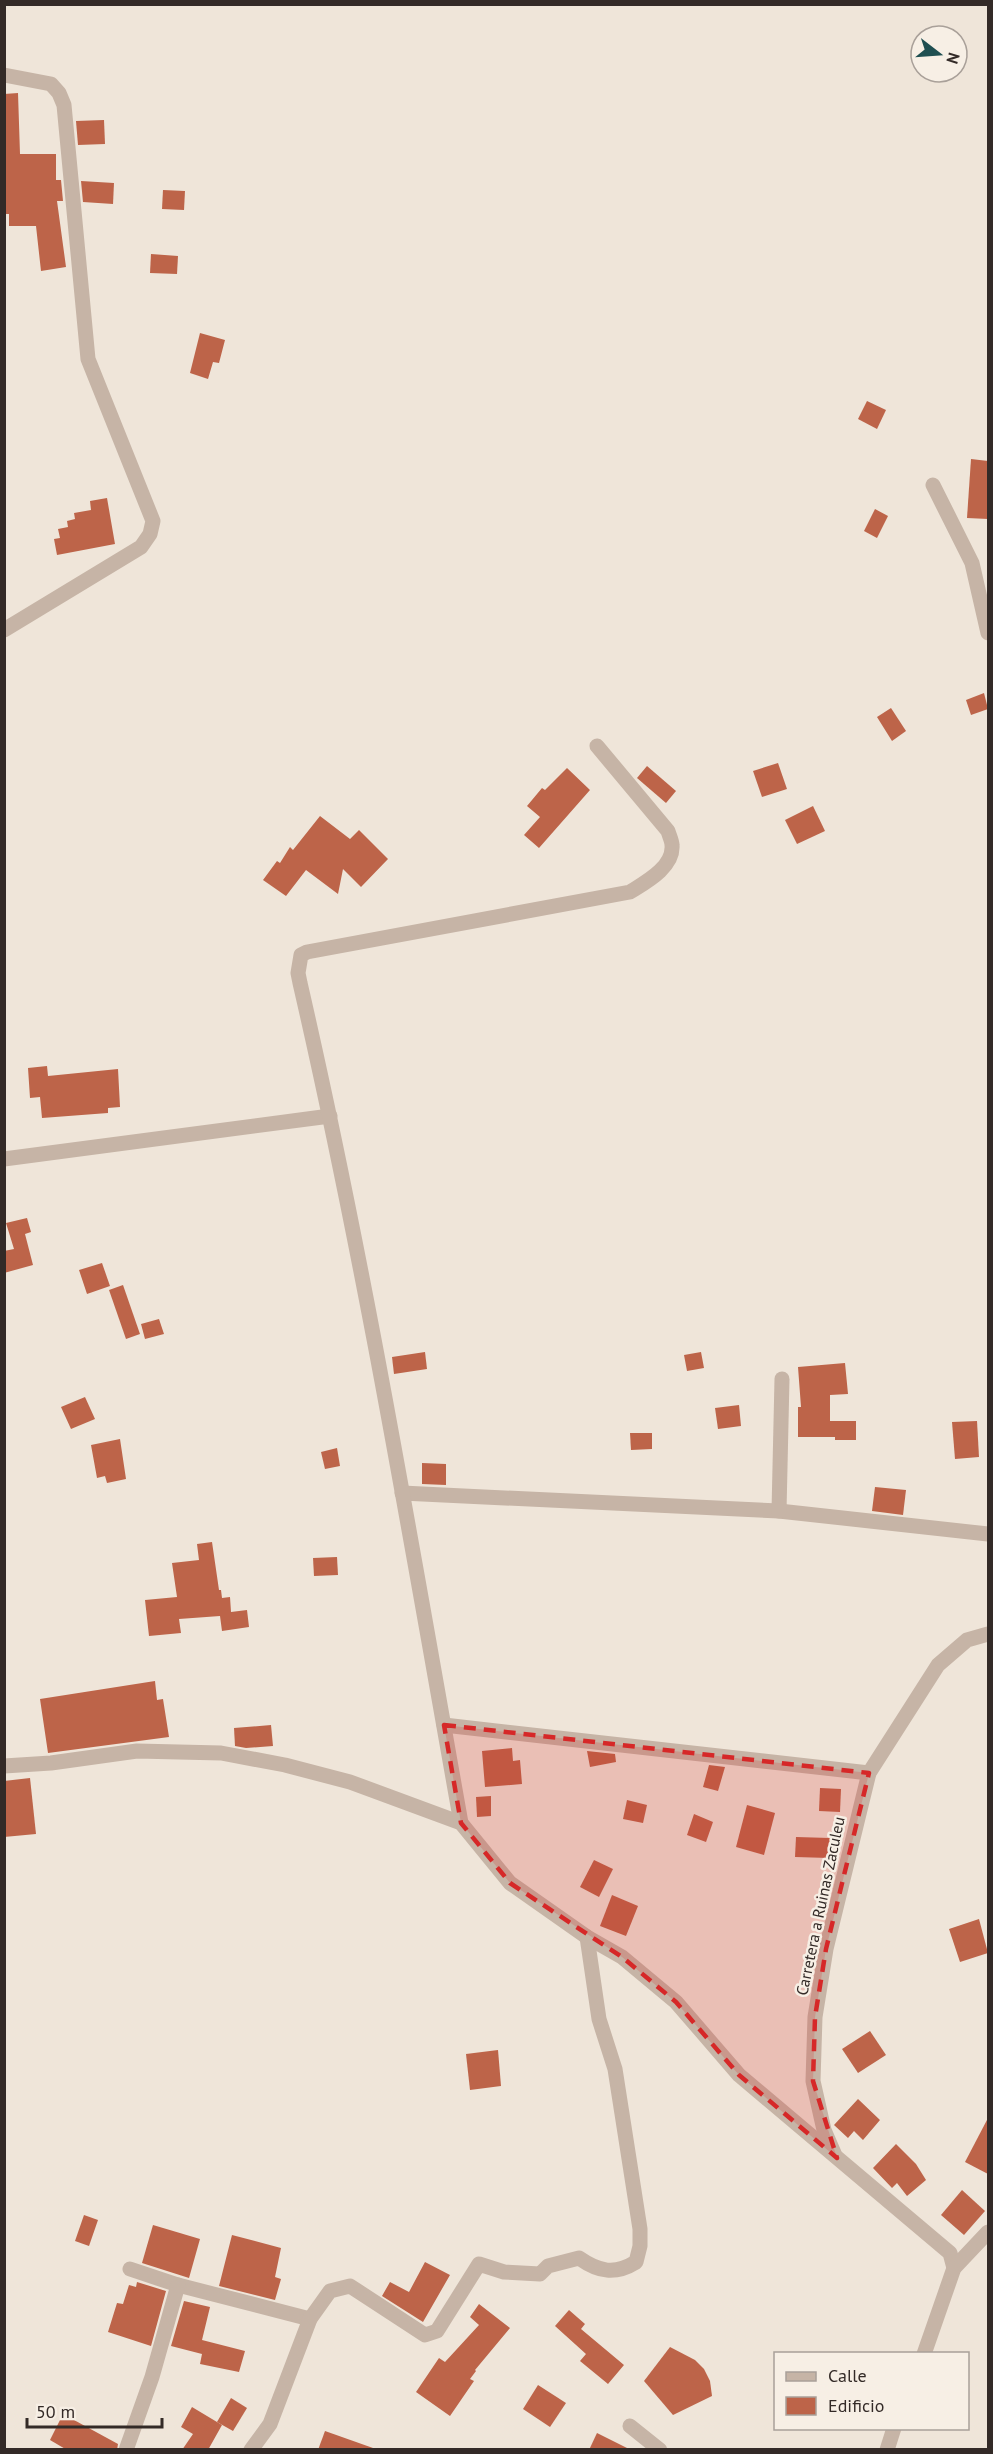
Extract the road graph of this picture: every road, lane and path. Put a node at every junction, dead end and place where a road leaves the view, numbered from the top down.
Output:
1 (4, 75) edge
2 (933, 485) dead end
3 (4, 630) edge
4 (988, 633) edge
5 (597, 746) dead end
6 (330, 1116) junction
7 (4, 1159) edge
8 (782, 1379) dead end
9 (402, 1493) junction
10 (779, 1511) junction
11 (988, 1534) edge
12 (988, 1634) edge
13 (444, 1725) junction
14 (4, 1766) edge
15 (869, 1773) junction
16 (462, 1823) junction
17 (587, 1937) junction
18 (837, 2158) junction
19 (988, 2232) edge
20 (954, 2268) junction
21 (130, 2270) dead end
22 (178, 2285) junction
23 (310, 2319) junction
24 (925, 2352) edge
25 (630, 2426) dead end
26 (893, 2430) edge
27 (126, 2450) edge
28 (251, 2450) edge
29 (660, 2450) edge
30 (887, 2450) edge

1 - 3 street
2 - 4 street
5 - 6 street
6 - 7 street
6 - 9 street
8 - 10 street
9 - 10 street
9 - 13 street
10 - 11 street
12 - 15 street, Carretera a Ruinas Zaculeu
13 - 15 street
13 - 16 street
14 - 16 street
15 - 18 street, Carretera a Ruinas Zaculeu
16 - 17 street
17 - 18 street
17 - 23 street
18 - 20 street
19 - 20 street
20 - 24 street
21 - 22 street
22 - 23 street
22 - 27 street
23 - 28 street
25 - 29 street
26 - 30 street

